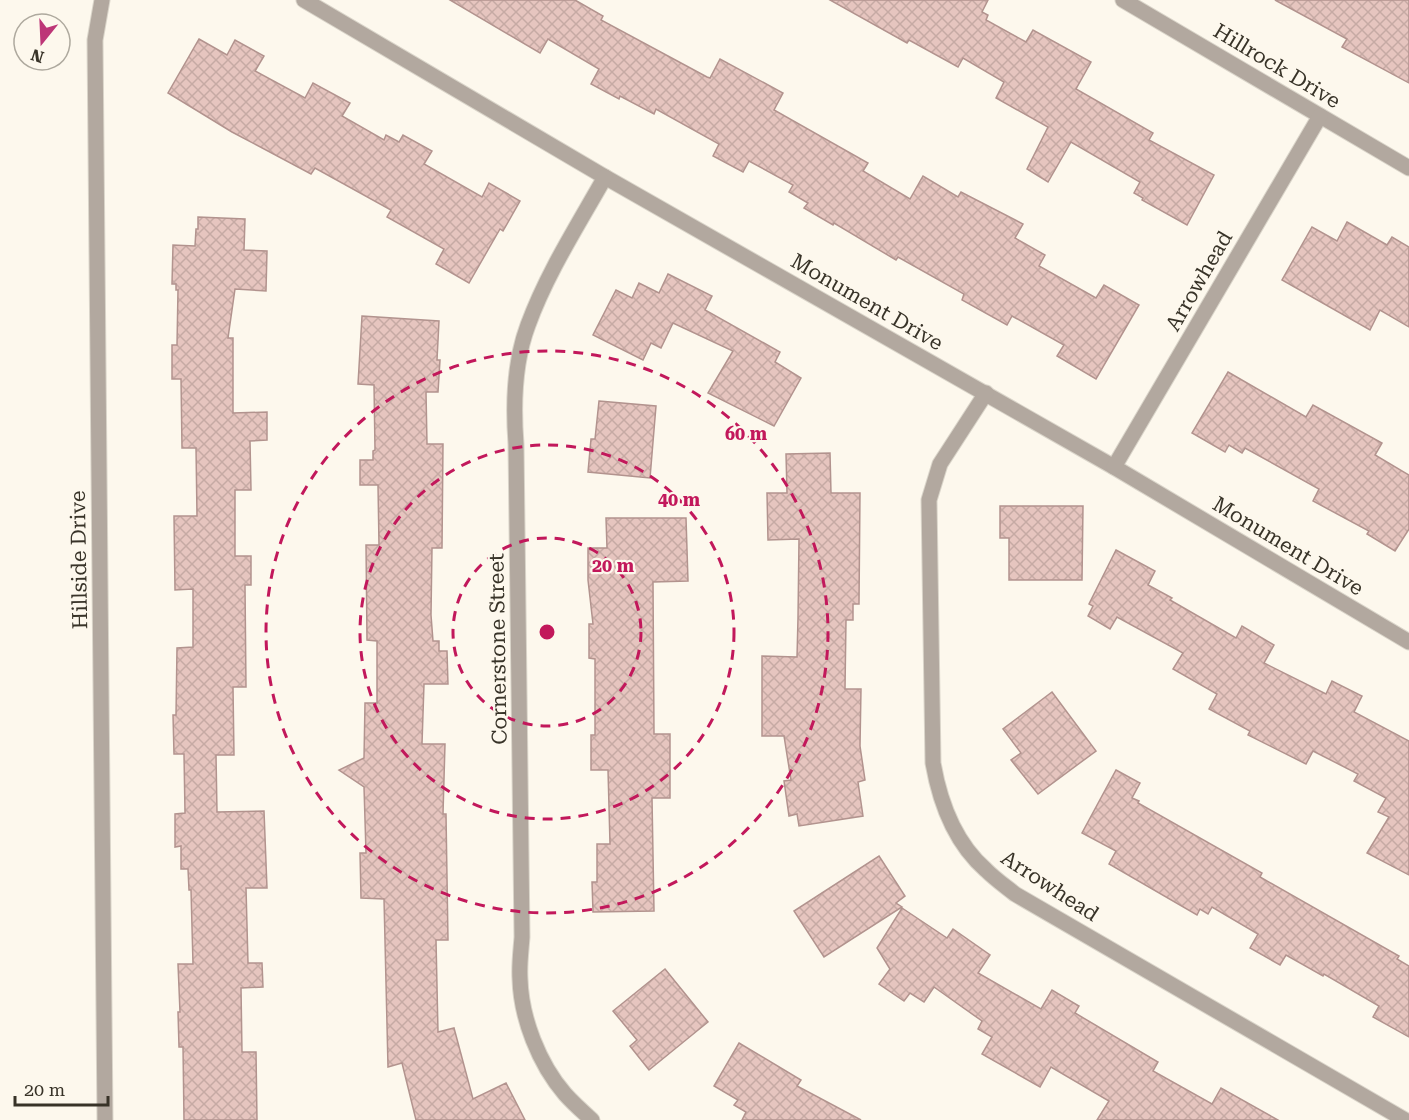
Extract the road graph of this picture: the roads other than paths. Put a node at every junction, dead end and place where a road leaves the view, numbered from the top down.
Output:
1 (102, 0) edge
2 (304, 0) edge
3 (1123, 0) edge
4 (1320, 116) junction
5 (1409, 168) edge
6 (605, 177) junction
7 (986, 393) junction
8 (1114, 467) junction
9 (1409, 642) edge
10 (105, 1120) edge
11 (592, 1120) edge
12 (1405, 1120) edge

1 - 10 street, Hillside Drive
2 - 6 street, Monument Drive
3 - 4 street, Hillrock Drive
4 - 5 street, Hillrock Drive
4 - 8 street, Arrowhead
6 - 7 street, Monument Drive
6 - 11 street, Cornerstone Street
7 - 8 street, Monument Drive
7 - 12 street, Arrowhead
8 - 9 street, Monument Drive

